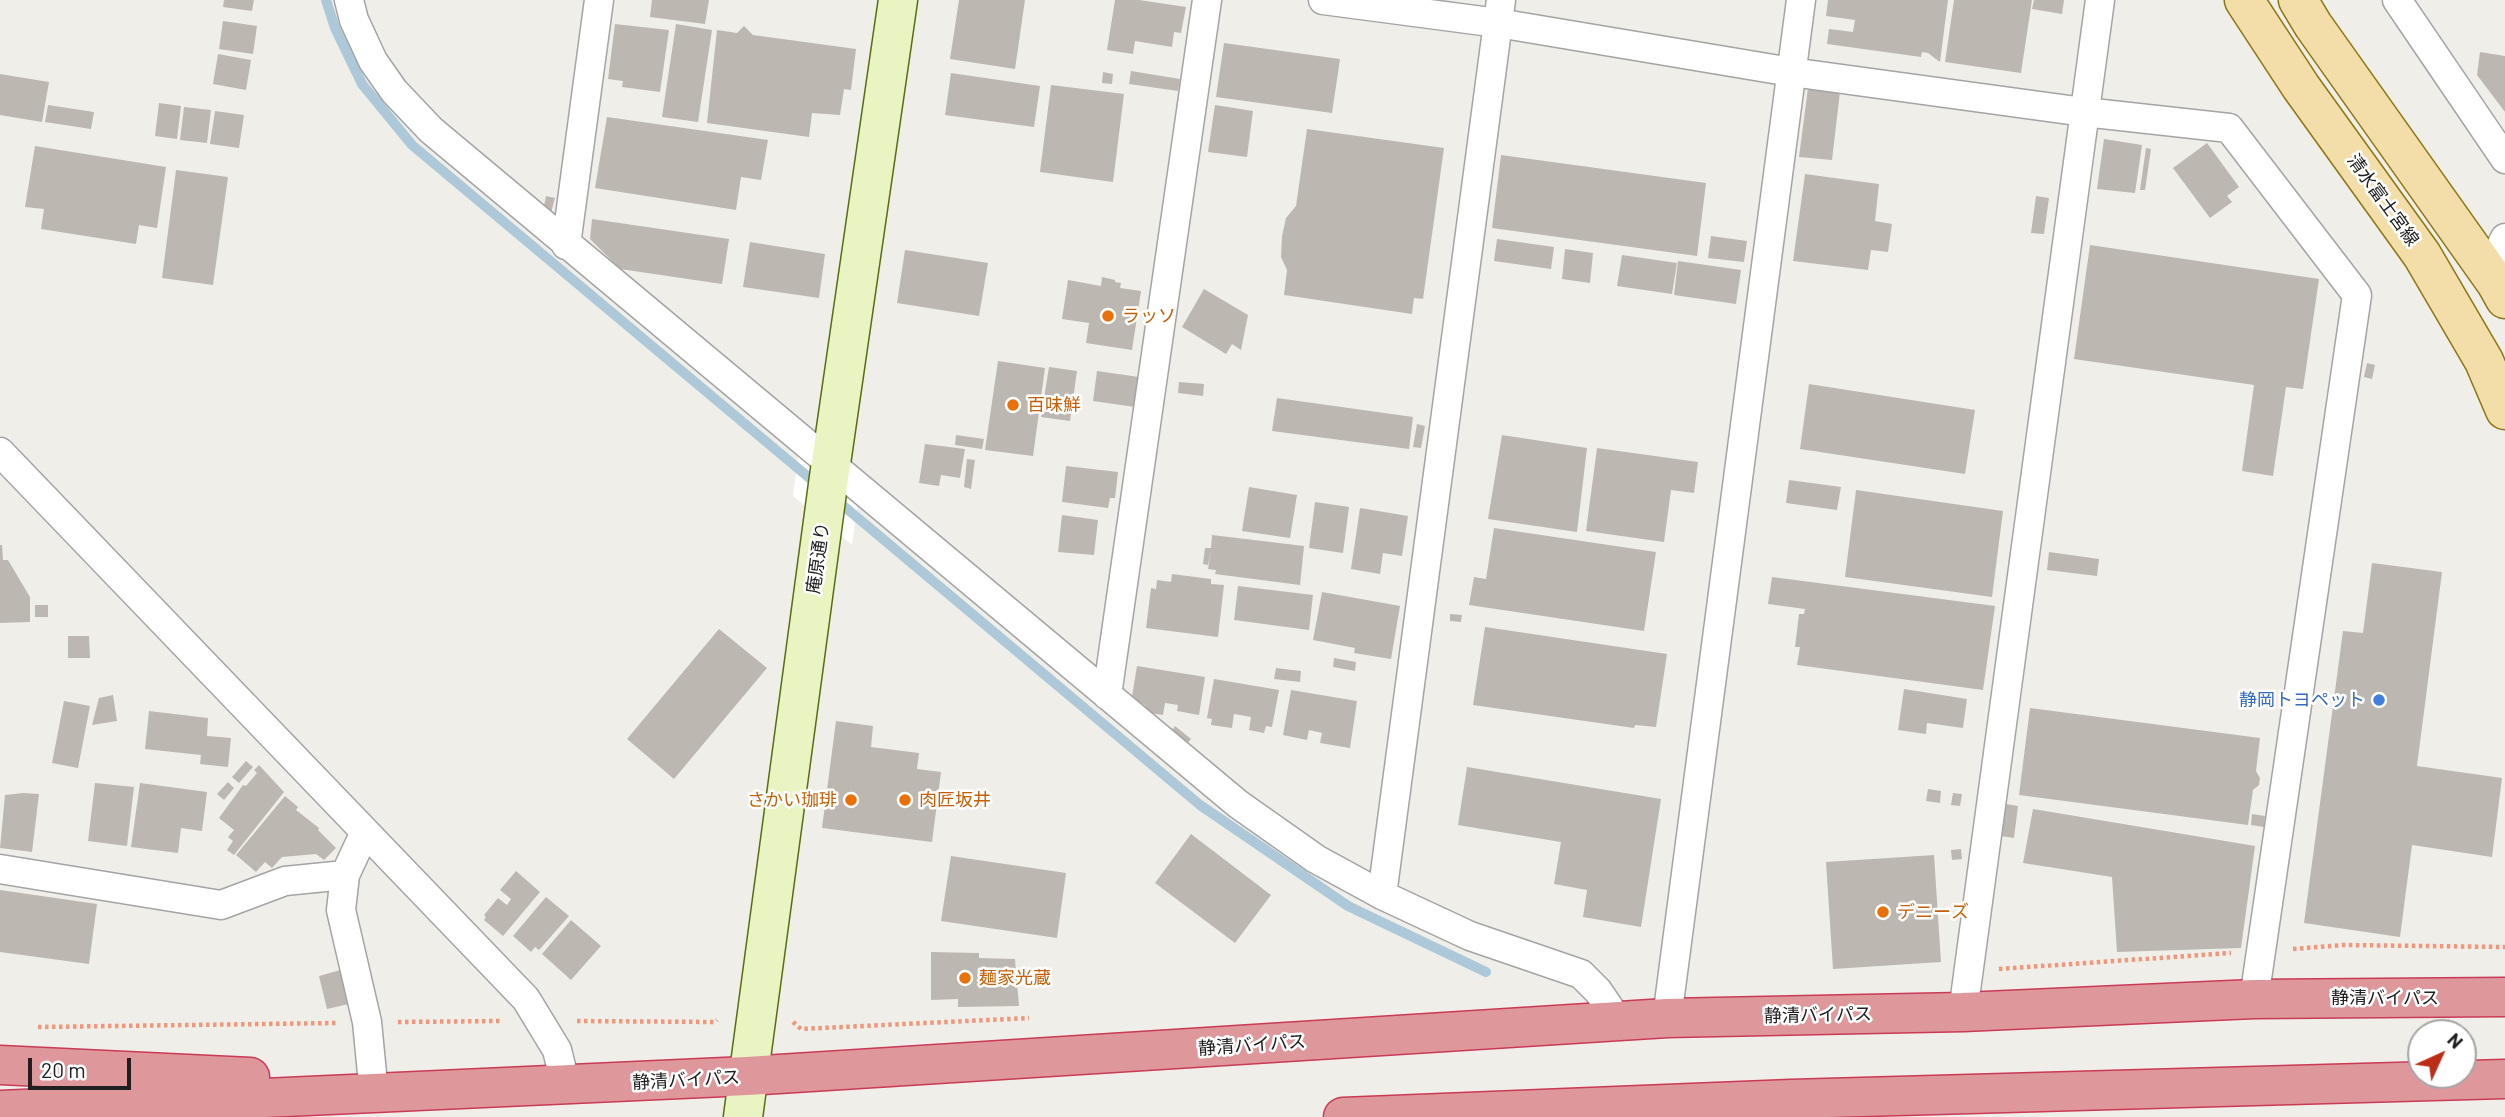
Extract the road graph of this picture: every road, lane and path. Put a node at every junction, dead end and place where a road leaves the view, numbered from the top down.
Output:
1 (349, 0) edge
2 (599, 0) edge
3 (898, 0) edge
4 (1207, 0) edge
5 (1323, 0) edge
6 (1801, 0) edge
7 (2100, 0) edge
8 (2244, 0) edge
9 (2298, 0) edge
10 (2397, 0) edge
11 (1500, 12) edge
12 (1791, 72) junction
13 (2084, 112) junction
14 (2505, 159) edge
15 (2505, 238) edge
16 (566, 245) junction
17 (2496, 286) edge
18 (2505, 410) edge
19 (0, 452) edge
20 (830, 472) junction
21 (1107, 695) junction
22 (366, 832) junction
23 (0, 869) edge
24 (345, 875) junction
25 (1382, 895) junction
26 (2505, 947) edge
27 (2263, 951) junction
28 (1967, 971) junction
29 (2505, 997) edge
30 (2254, 999) junction
31 (757, 1010) junction
32 (1963, 1012) junction
33 (1039, 1018) dead end
34 (1667, 1018) junction
35 (540, 1021) junction
36 (1619, 1022) junction
37 (367, 1023) junction
38 (29, 1027) dead end
39 (0, 1065) edge
40 (747, 1076) junction
41 (2505, 1079) edge
42 (566, 1086) junction
43 (373, 1089) junction
44 (1789, 1108) edge
45 (0, 1110) edge
46 (743, 1117) edge
47 (1343, 1117) edge

1 - 16 street
2 - 16 street
3 - 20 street, 庵原通り
4 - 21 street
5 - 11 street
6 - 12 street
7 - 13 street
8 - 18 main road, 清水富士宮線
9 - 17 main road
10 - 14 street
11 - 12 street
11 - 25 street
12 - 13 street
12 - 34 street
13 - 27 street
13 - 28 street
15 - 17 street
16 - 20 street
19 - 22 street
20 - 21 street
20 - 31 street, 庵原通り
21 - 25 street
22 - 24 street
22 - 35 street
23 - 24 street
24 - 37 street
25 - 36 street
26 - 27 path
27 - 28 path
27 - 30 street
28 - 32 street
29 - 30 highway, 静清バイパス
30 - 32 highway, 静清バイパス
31 - 33 path
31 - 35 path
31 - 40 street, 庵原通り
32 - 34 highway, 静清バイパス
34 - 36 highway, 静清バイパス
35 - 37 path
35 - 42 street
36 - 40 highway, 静清バイパス
37 - 38 path
37 - 43 street
39 - 43 highway
40 - 42 highway, 静清バイパス
40 - 46 street, 庵原通り
41 - 44 highway
42 - 43 highway, 静清バイパス
43 - 45 highway, 静清バイパス
44 - 47 highway

